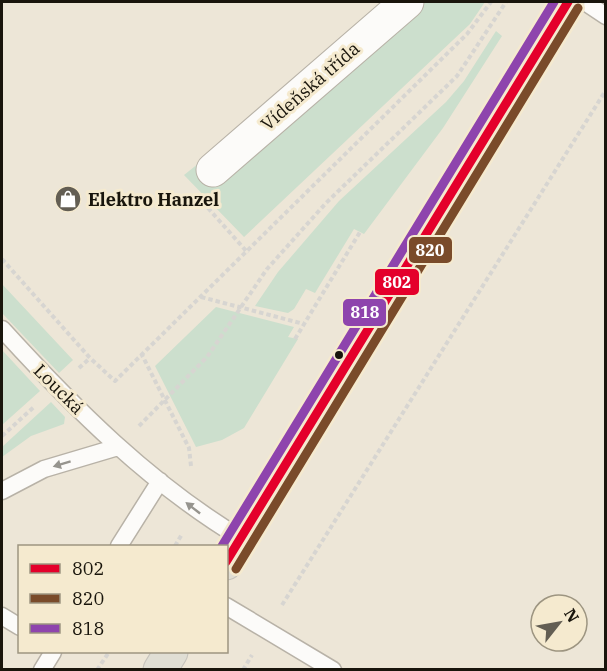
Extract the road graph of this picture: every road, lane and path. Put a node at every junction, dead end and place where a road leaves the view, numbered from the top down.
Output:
1 (407, 2) edge
2 (491, 2) edge
3 (506, 2) edge
4 (568, 2) edge
5 (585, 2) edge
6 (487, 10) junction
7 (496, 16) junction
8 (606, 16) edge
9 (606, 90) edge
10 (213, 170) dead end
11 (360, 232) dead end
12 (2, 259) edge
13 (200, 297) junction
14 (241, 308) junction
15 (304, 324) junction
16 (2, 329) edge
17 (295, 339) dead end
18 (141, 353) junction
19 (166, 399) junction
20 (118, 447) junction
21 (160, 482) junction
22 (2, 491) edge
23 (197, 512) junction
24 (120, 545) edge
25 (176, 545) edge
26 (234, 551) edge
27 (228, 607) edge
28 (2, 615) edge
29 (18, 626) edge
30 (267, 630) junction
31 (52, 653) edge
32 (108, 653) edge
33 (170, 653) edge
34 (42, 669) edge
35 (97, 669) edge
36 (160, 669) edge
37 (243, 669) edge
38 (333, 669) edge

1 - 10 street, Vídeňská třída
2 - 6 path
3 - 7 path
4 - 26 main road
5 - 8 lane
6 - 7 path
6 - 13 path
7 - 14 path
9 - 30 path
11 - 15 path
12 - 18 path
13 - 14 path
13 - 18 path
14 - 15 path
14 - 19 path
15 - 17 path
16 - 20 lane, Loucká
18 - 19 path
19 - 20 path
19 - 23 path
20 - 21 lane, Loucká
20 -> 22 lane
23 -> 21 lane, Loucká
21 - 24 lane
23 - 25 path
23 - 26 lane, Loucká
27 - 30 lane
28 - 29 lane
30 - 37 path
30 - 38 lane
31 - 34 lane
32 - 35 path
33 - 36 main road

